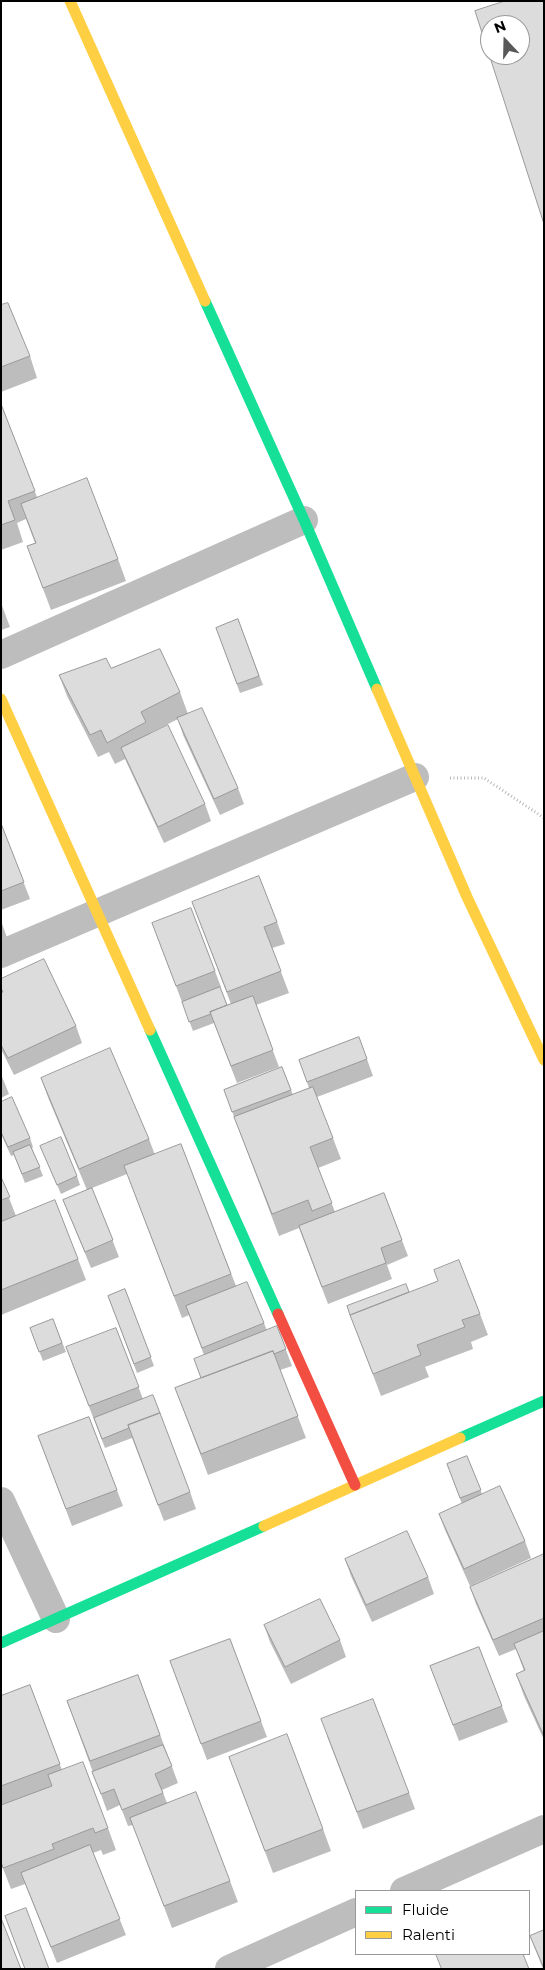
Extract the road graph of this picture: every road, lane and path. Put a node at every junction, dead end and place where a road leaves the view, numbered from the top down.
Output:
1 (70, 1) edge
2 (304, 520) junction
3 (1, 655) edge
4 (1, 699) edge
5 (415, 777) junction
6 (544, 818) edge
7 (97, 912) junction
8 (1, 954) edge
9 (544, 1060) edge
10 (544, 1401) edge
11 (355, 1485) junction
12 (1, 1501) edge
13 (56, 1619) junction
14 (1, 1643) edge
15 (544, 1829) edge
16 (406, 1890) edge
17 (355, 1912) edge
18 (229, 1969) edge

1 - 2 street
2 - 3 street
2 - 5 street
4 - 7 street
5 - 6 path
5 - 7 street
5 - 9 street
7 - 8 street
7 - 11 street
10 - 11 street
11 - 13 street
12 - 13 street
13 - 14 street
15 - 16 street
17 - 18 street

